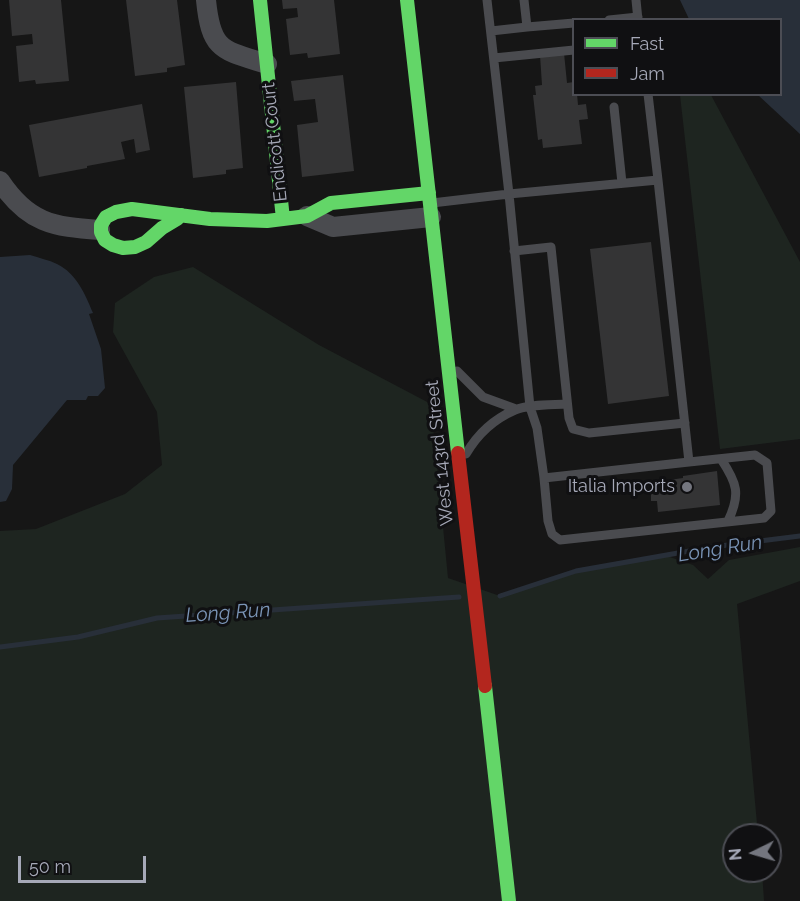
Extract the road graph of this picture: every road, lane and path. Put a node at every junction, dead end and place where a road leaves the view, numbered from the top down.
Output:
1 (206, 0) edge
2 (260, 0) edge
3 (407, 0) edge
4 (487, 0) edge
5 (524, 0) edge
6 (636, 0) edge
7 (638, 18) edge
8 (572, 23) edge
9 (527, 27) junction
10 (491, 31) junction
11 (572, 51) edge
12 (494, 58) junction
13 (267, 64) junction
14 (648, 96) edge
15 (614, 107) dead end
16 (658, 180) junction
17 (0, 182) edge
18 (622, 183) junction
19 (509, 194) junction
20 (430, 205) junction
21 (182, 215) junction
22 (307, 216) joint
23 (283, 219) junction
24 (100, 230) junction
25 (514, 251) junction
26 (447, 358) junction
27 (567, 404) junction
28 (530, 407) junction
29 (516, 409) junction
30 (685, 423) junction
31 (721, 459) junction
32 (689, 462) junction
33 (459, 465) junction
34 (544, 478) junction
35 (728, 521) junction
36 (509, 901) edge

1 - 13 street, Endicott Court
2 - 13 main road, Endicott Court
3 - 20 main road, West 143rd Street
4 - 10 lane
5 - 9 lane
6 - 7 lane
8 - 9 lane
9 - 10 lane
10 - 12 lane
11 - 12 lane
12 - 19 lane
13 - 23 main road, Endicott Court
14 - 16 lane
15 - 18 lane
16 - 18 lane
16 - 30 lane
17 - 24 street
18 - 19 lane
19 - 20 lane
19 - 25 lane
20 - 22 street
20 - 26 main road, West 143rd Street
21 - 23 main road
21 - 24 main road
21 - 24 main road
22 - 23 main road
25 - 27 lane
25 - 28 lane
26 - 29 lane
26 - 33 main road, West 143rd Street
27 - 28 lane
27 - 30 lane
28 - 29 lane
28 - 34 lane
29 - 33 lane
30 - 32 lane
31 - 32 lane
31 - 35 lane
31 - 35 lane
32 - 34 lane
33 - 36 main road, West 143rd Street
34 - 35 lane

